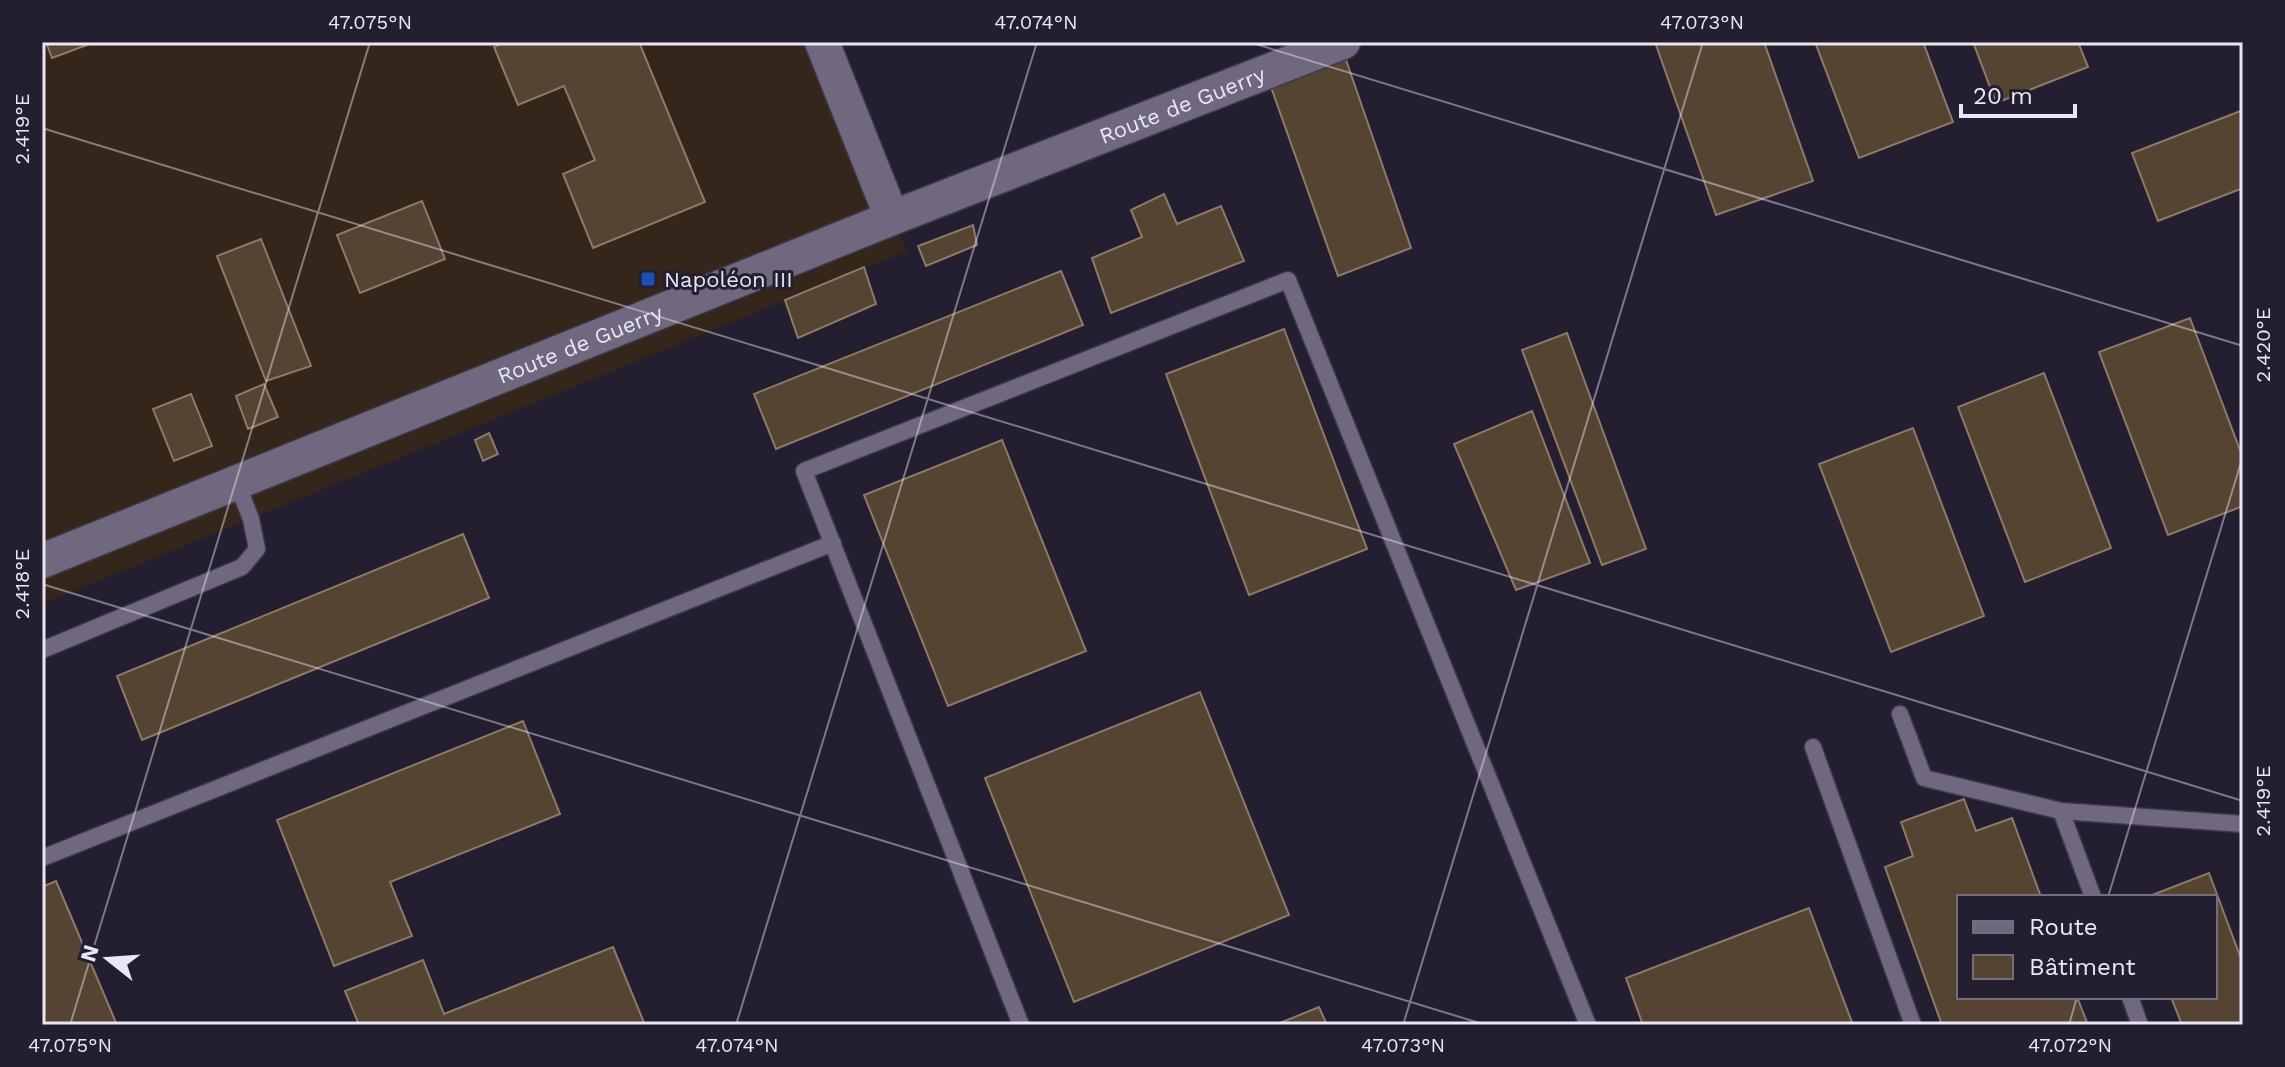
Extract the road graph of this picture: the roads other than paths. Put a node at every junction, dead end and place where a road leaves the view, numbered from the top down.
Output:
1 (822, 42) edge
2 (1343, 42) edge
3 (892, 218) junction
4 (237, 483) junction
5 (833, 543) junction
6 (42, 561) edge
7 (42, 650) edge
8 (1900, 714) dead end
9 (1813, 747) dead end
10 (2061, 811) junction
11 (2243, 824) edge
12 (42, 858) edge
13 (2092, 895) edge
14 (2131, 999) edge
15 (1021, 1025) edge
16 (1588, 1025) edge
17 (1913, 1025) edge
18 (2140, 1025) edge

1 - 3 street
2 - 3 street, Route de Guerry
3 - 4 street, Route de Guerry
4 - 6 street, Route de Guerry
4 - 7 lane
5 - 12 lane
5 - 15 lane
5 - 16 lane
8 - 10 lane
9 - 17 lane
10 - 11 lane
10 - 13 lane
14 - 18 lane

